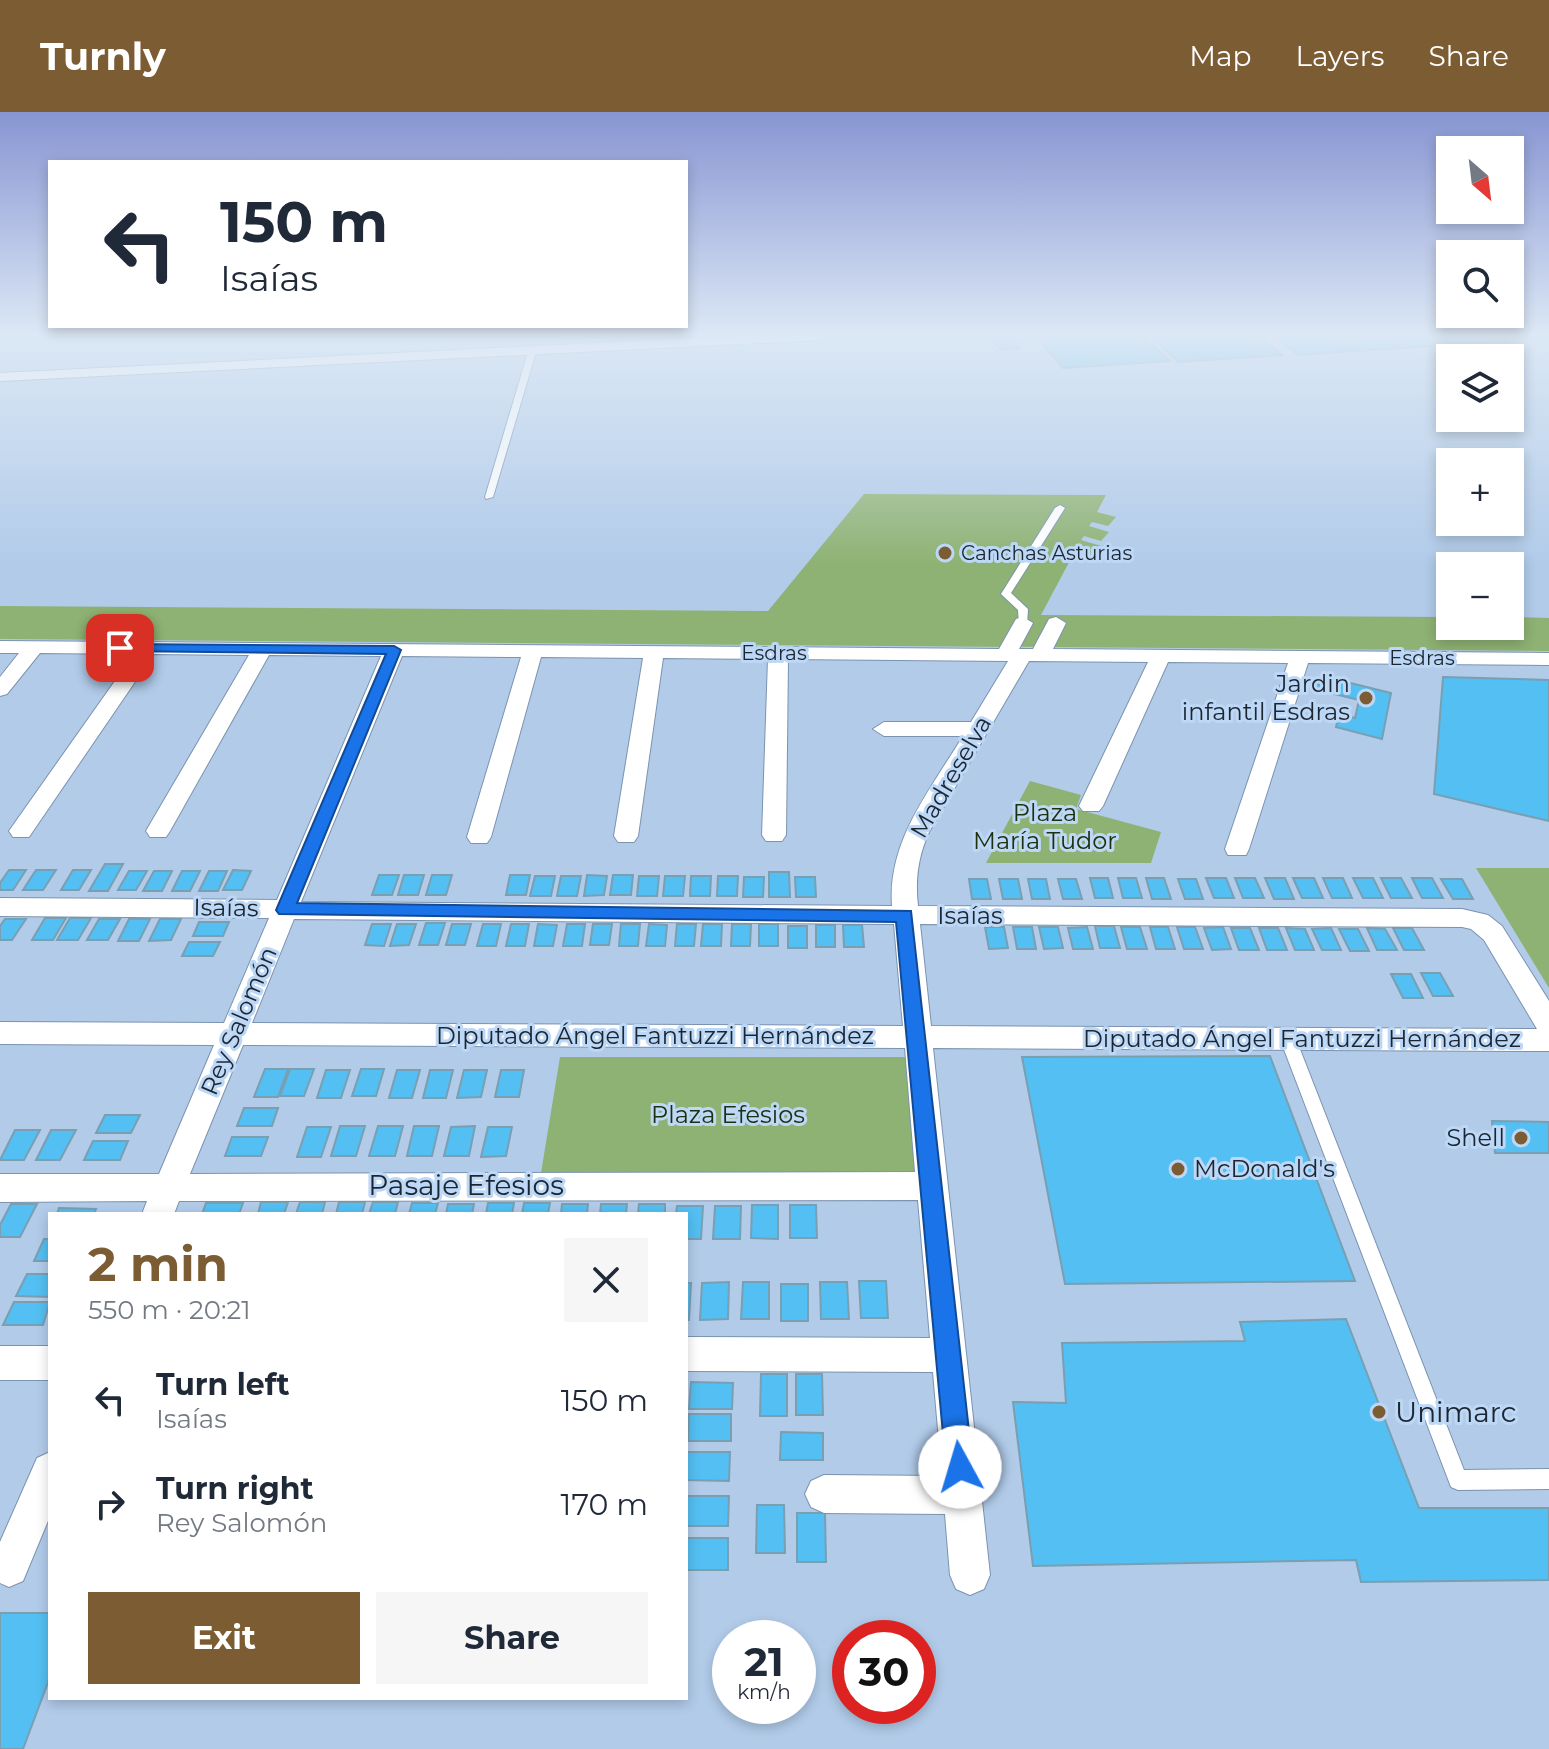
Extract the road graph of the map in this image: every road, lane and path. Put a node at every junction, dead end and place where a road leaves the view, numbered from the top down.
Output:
1 (514, 412) edge
2 (489, 497) dead end
3 (1060, 508) dead end
4 (1023, 623) joint
5 (1056, 623) dead end
6 (0, 647) edge
7 (35, 647) junction
8 (148, 648) junction
9 (262, 649) junction
10 (394, 650) junction
11 (533, 651) junction
12 (654, 652) junction
13 (778, 653) junction
14 (1023, 655) junction
15 (1161, 656) junction
16 (1300, 657) junction
17 (1549, 659) edge
18 (0, 690) edge
19 (884, 729) dead end
20 (977, 729) junction
21 (1091, 806) dead end
22 (21, 831) dead end
23 (158, 831) dead end
24 (774, 835) dead end
25 (626, 836) dead end
26 (479, 837) dead end
27 (1237, 849) dead end
28 (0, 907) edge
29 (285, 910) junction
30 (904, 915) junction
31 (1549, 1024) edge
32 (0, 1033) edge
33 (233, 1034) junction
34 (917, 1037) junction
35 (1288, 1039) junction
36 (1549, 1040) edge
37 (932, 1186) junction
38 (0, 1188) edge
39 (163, 1201) edge
40 (688, 1354) edge
41 (948, 1355) junction
42 (0, 1363) edge
43 (48, 1363) edge
44 (48, 1476) edge
45 (1549, 1479) edge
46 (824, 1494) dead end
47 (963, 1495) junction
48 (9, 1567) dead end
49 (970, 1575) dead end

1 - 2 lane
3 - 4 lane
4 - 14 street, Madreselva
5 - 14 street, Madreselva
6 - 7 street, Esdras
7 - 8 street, Esdras
7 - 18 street
8 - 9 street, Esdras
8 - 22 street
9 - 10 street, Esdras
9 - 23 street
10 - 11 street, Esdras
10 - 29 street, Rey Salomón
11 - 12 street, Esdras
11 - 26 street
12 - 13 street, Esdras
12 - 25 street
13 - 14 street, Esdras
13 - 24 street
14 - 15 street, Esdras
14 - 20 street, Madreselva
15 - 16 street, Esdras
15 - 21 street
16 - 17 street, Esdras
16 - 27 street
19 - 20 street
20 - 30 street, Madreselva
28 - 29 street, Isaías
29 - 30 street, Isaías
29 - 33 street, Rey Salomón
30 - 31 street, Isaías
30 - 34 street, Madreselva
32 - 33 street, Diputado Ángel Fantuzzi Hernández
33 - 34 street, Diputado Ángel Fantuzzi Hernández
33 - 39 street, Rey Salomón
34 - 35 street, Diputado Ángel Fantuzzi Hernández
34 - 37 street, Madreselva
35 - 36 street, Diputado Ángel Fantuzzi Hernández
35 - 45 lane
37 - 39 street, Pasaje Efesios
37 - 41 street, Madreselva
38 - 39 street, Pasaje Efesios
40 - 41 street
41 - 47 street, Madreselva
42 - 43 street
44 - 48 street
46 - 47 street
47 - 49 street, Madreselva

